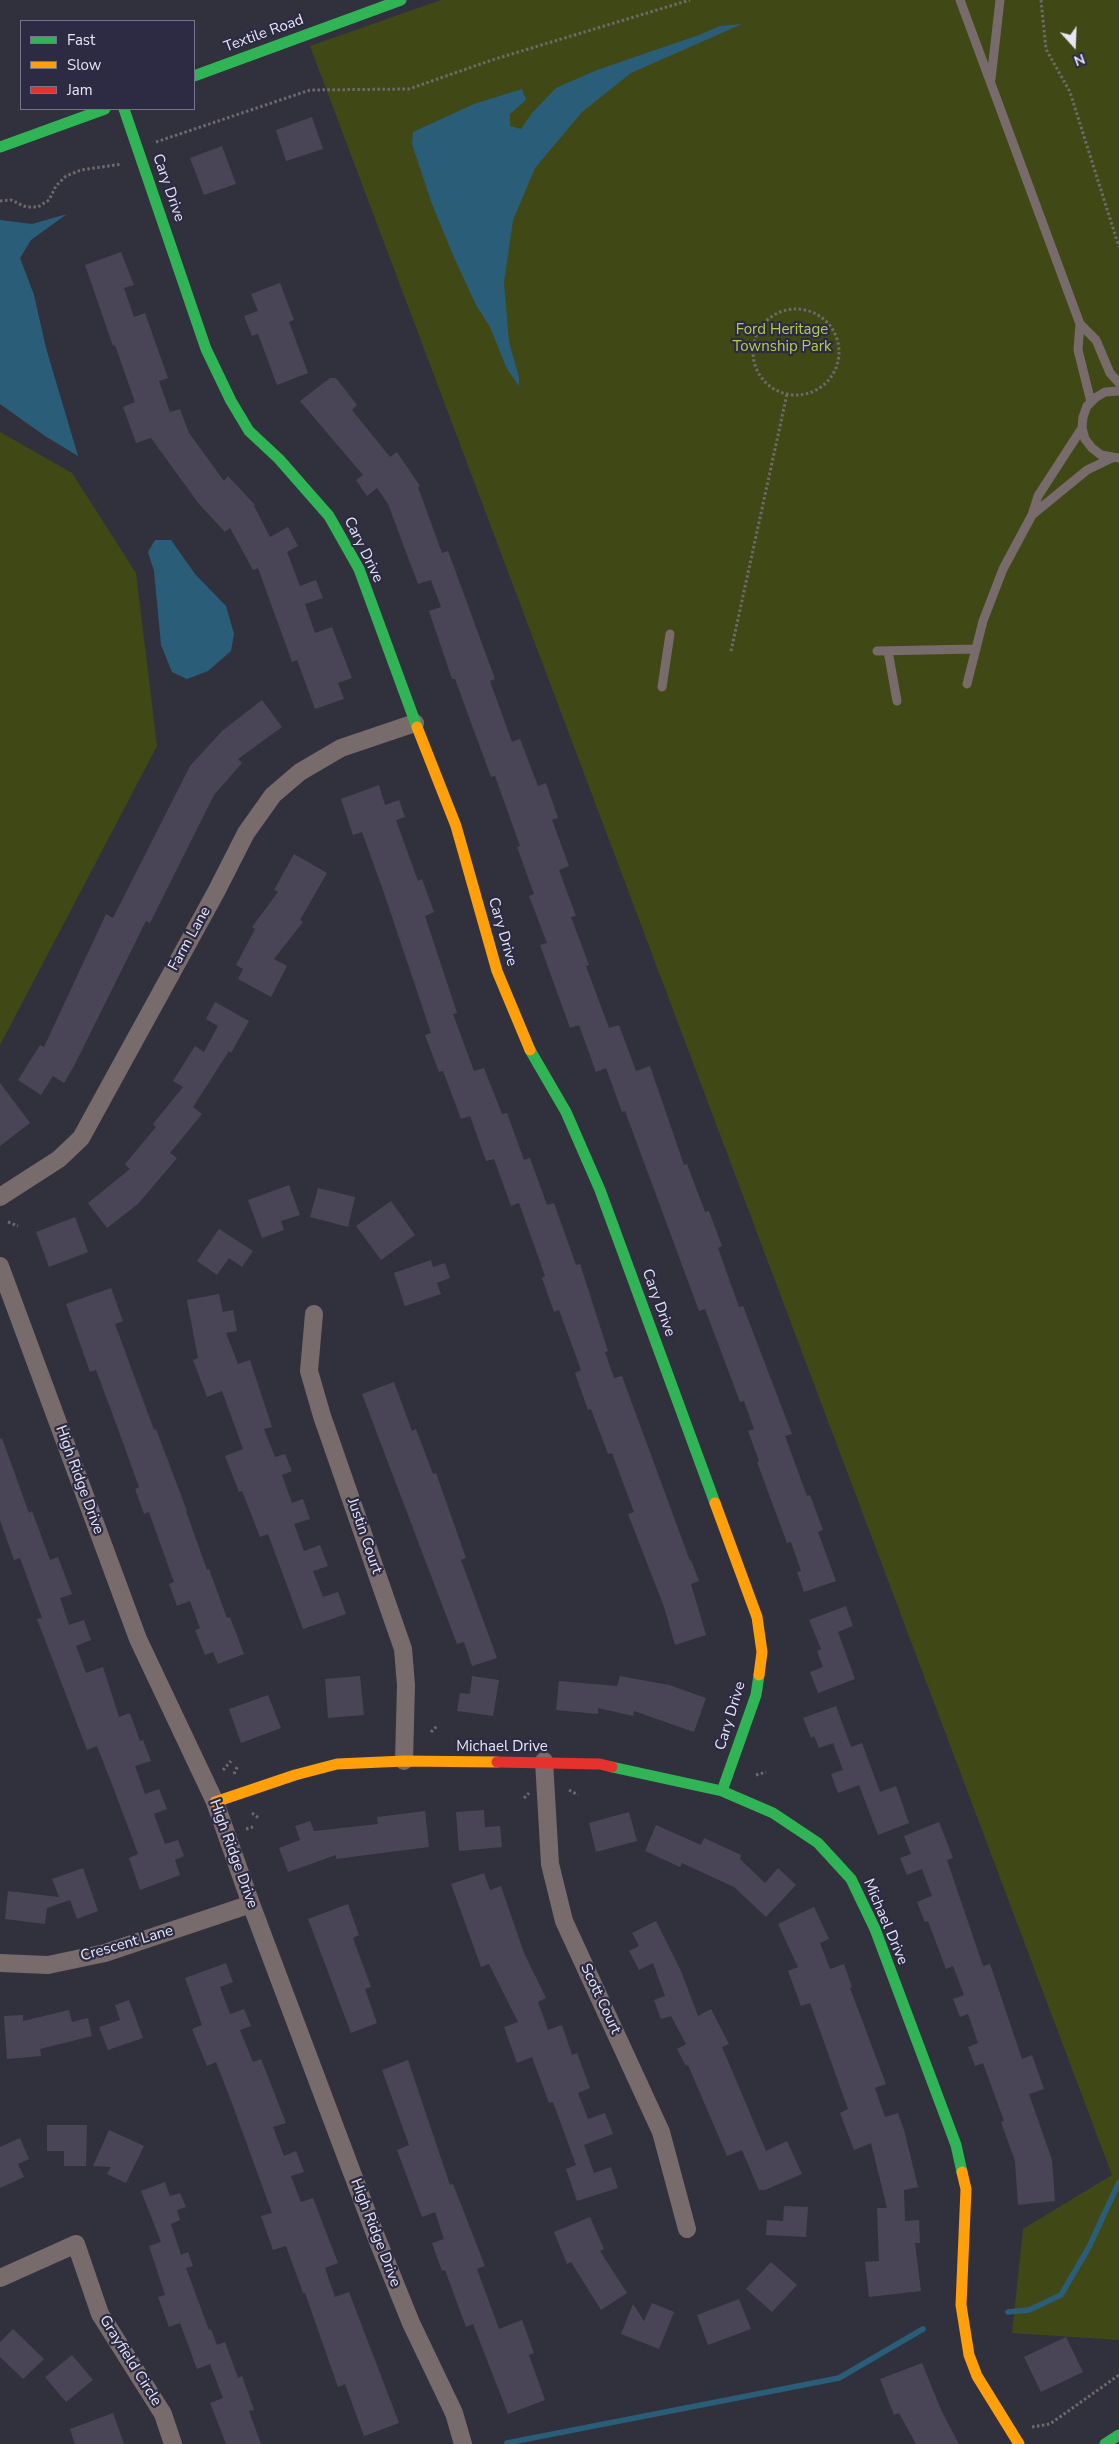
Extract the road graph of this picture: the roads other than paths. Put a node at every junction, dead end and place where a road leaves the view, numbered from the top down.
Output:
1 (402, 0) edge
2 (960, 0) edge
3 (1000, 0) edge
4 (195, 76) edge
5 (990, 82) junction
6 (102, 110) edge
7 (124, 110) edge
8 (0, 147) edge
9 (1080, 324) junction
10 (1119, 383) edge
11 (1119, 391) edge
12 (1091, 402) junction
13 (1082, 428) junction
14 (1115, 458) edge
15 (1032, 516) junction
16 (670, 634) dead end
17 (976, 649) junction
18 (877, 651) dead end
19 (888, 651) junction
20 (967, 684) dead end
21 (662, 687) dead end
22 (897, 701) dead end
23 (415, 723) junction
24 (0, 1197) edge
25 (0, 1266) edge
26 (314, 1314) dead end
27 (404, 1762) junction
28 (544, 1762) junction
29 (722, 1791) junction
30 (215, 1802) junction
31 (251, 1904) junction
32 (0, 1963) edge
33 (687, 2229) dead end
34 (0, 2278) edge
35 (1119, 2435) edge
36 (1017, 2441) edge
37 (173, 2444) edge
38 (463, 2444) edge
39 (1105, 2444) edge

1 - 4 street, Textile Road
2 - 5 lane
3 - 5 lane
5 - 9 lane
6 - 8 street
7 - 23 street, Cary Drive
9 - 10 lane
9 - 12 lane
11 - 12 lane
12 - 13 lane
13 - 14 lane
13 - 15 lane
14 - 15 lane
15 - 17 lane
16 - 21 lane
17 - 19 lane
17 - 20 lane
18 - 19 lane
19 - 22 lane
23 - 24 street, Farm Lane
23 - 29 street, Cary Drive
25 - 30 street, High Ridge Drive
26 - 27 street, Justin Court
27 - 28 street, Michael Drive
27 - 30 street, Michael Drive
28 - 29 street, Michael Drive
28 - 33 street, Scott Court
29 - 36 street, Michael Drive
30 - 31 street, High Ridge Drive
31 - 32 street, Crescent Lane
31 - 38 street, High Ridge Drive
34 - 37 street, Grayfield Circle
35 - 39 street

